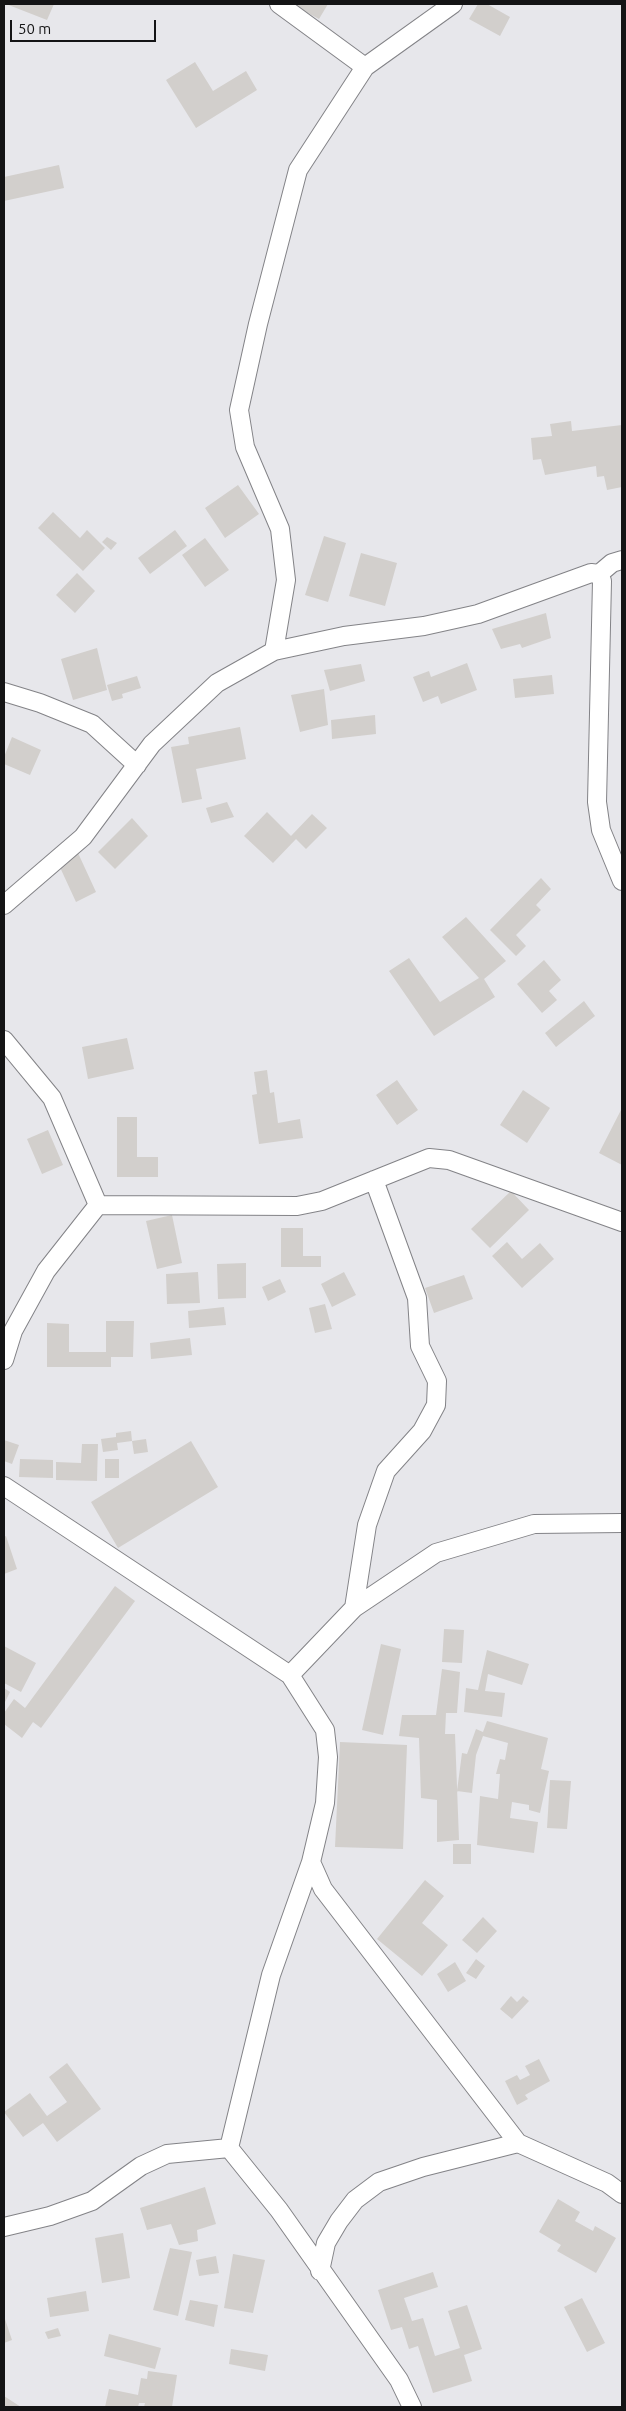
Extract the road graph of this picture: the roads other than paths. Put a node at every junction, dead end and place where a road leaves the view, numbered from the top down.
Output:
1 (279, 4) edge
2 (453, 4) edge
3 (365, 67) junction
4 (622, 560) edge
5 (599, 574) junction
6 (274, 651) junction
7 (4, 692) edge
8 (137, 765) junction
9 (622, 881) edge
10 (4, 904) edge
11 (4, 1040) edge
12 (374, 1180) junction
13 (98, 1205) junction
14 (622, 1222) edge
15 (8, 1328) edge
16 (4, 1360) edge
17 (4, 1486) edge
18 (622, 1523) edge
19 (354, 1608) junction
20 (290, 1675) junction
21 (311, 1862) junction
22 (518, 2143) junction
23 (229, 2148) junction
24 (622, 2194) edge
25 (4, 2227) edge
26 (320, 2271) junction
27 (412, 2407) edge

1 - 3 street
2 - 3 street
3 - 6 street
4 - 5 street
5 - 6 street
5 - 9 street
6 - 8 street
7 - 8 street
8 - 10 street
11 - 13 street
12 - 13 street
12 - 14 street
12 - 19 street
13 - 15 street
15 - 16 street
17 - 20 street
18 - 19 street
19 - 20 street
20 - 21 street
21 - 22 street
21 - 23 street
22 - 24 street
22 - 26 street
23 - 25 street
23 - 26 street
26 - 27 street

